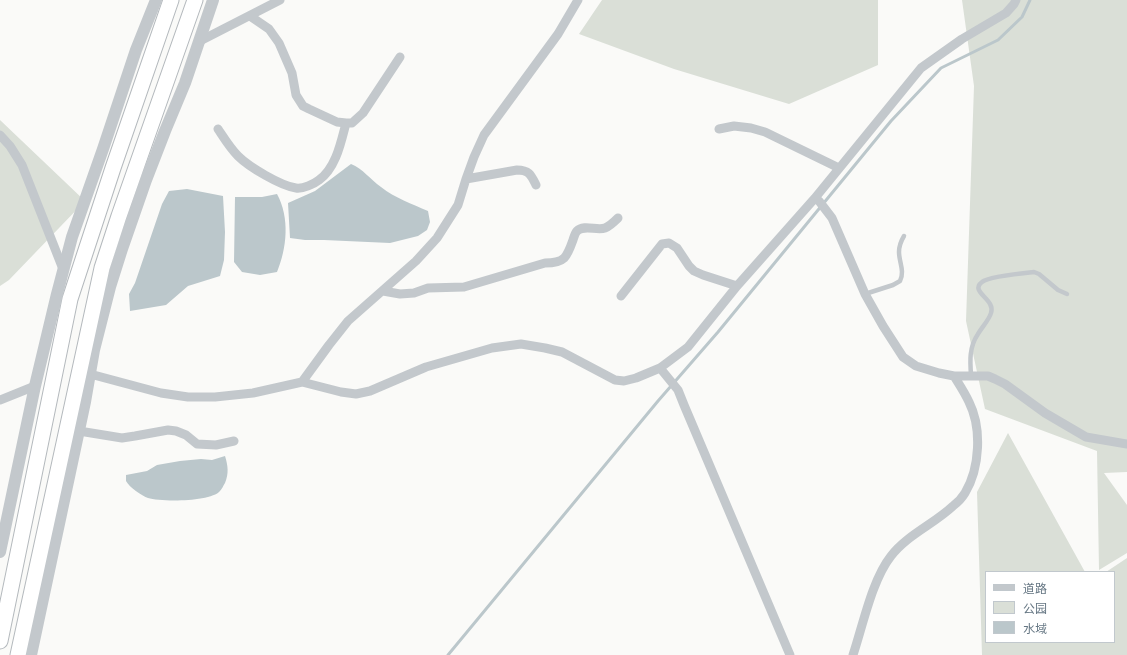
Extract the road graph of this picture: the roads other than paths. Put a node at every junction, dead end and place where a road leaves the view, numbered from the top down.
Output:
1 (156, 0) edge
2 (171, 0) edge
3 (194, 0) edge
4 (213, 0) edge
5 (280, 0) edge
6 (578, 0) edge
7 (1016, 0) edge
8 (250, 16) junction
9 (198, 42) junction
10 (400, 57) dead end
11 (346, 123) junction
12 (218, 129) dead end
13 (719, 129) dead end
14 (0, 135) edge
15 (839, 168) junction
16 (466, 179) junction
17 (536, 185) dead end
18 (817, 199) junction
19 (618, 218) dead end
20 (904, 236) dead end
21 (63, 269) junction
22 (737, 286) junction
23 (383, 291) junction
24 (865, 294) junction
25 (1067, 294) dead end
26 (621, 296) dead end
27 (660, 368) junction
28 (90, 374) junction
29 (971, 375) junction
30 (954, 376) junction
31 (302, 382) junction
32 (35, 386) junction
33 (0, 400) edge
34 (79, 431) junction
35 (234, 441) dead end
36 (1127, 444) edge
37 (0, 552) edge
38 (0, 641) edge
39 (18, 655) edge
40 (31, 655) edge
41 (790, 655) edge
42 (853, 655) edge

1 - 21 street
2 - 38 highway
3 - 39 highway
4 - 9 street
5 - 8 street
6 - 16 street
7 - 15 street
8 - 9 street
8 - 11 street
9 - 28 street
10 - 11 street
11 - 12 street
13 - 15 street
14 - 21 street
15 - 18 street
16 - 17 street
16 - 23 street
18 - 22 street
18 - 24 street
19 - 23 street
20 - 24 lane
21 - 32 street
22 - 26 street
22 - 27 street
23 - 31 street
24 - 30 street
25 - 29 lane
27 - 31 street
27 - 41 street
28 - 31 street
28 - 34 street
29 - 30 street
29 - 36 street
30 - 42 street
32 - 33 street
32 - 37 street
34 - 35 street
34 - 40 street

